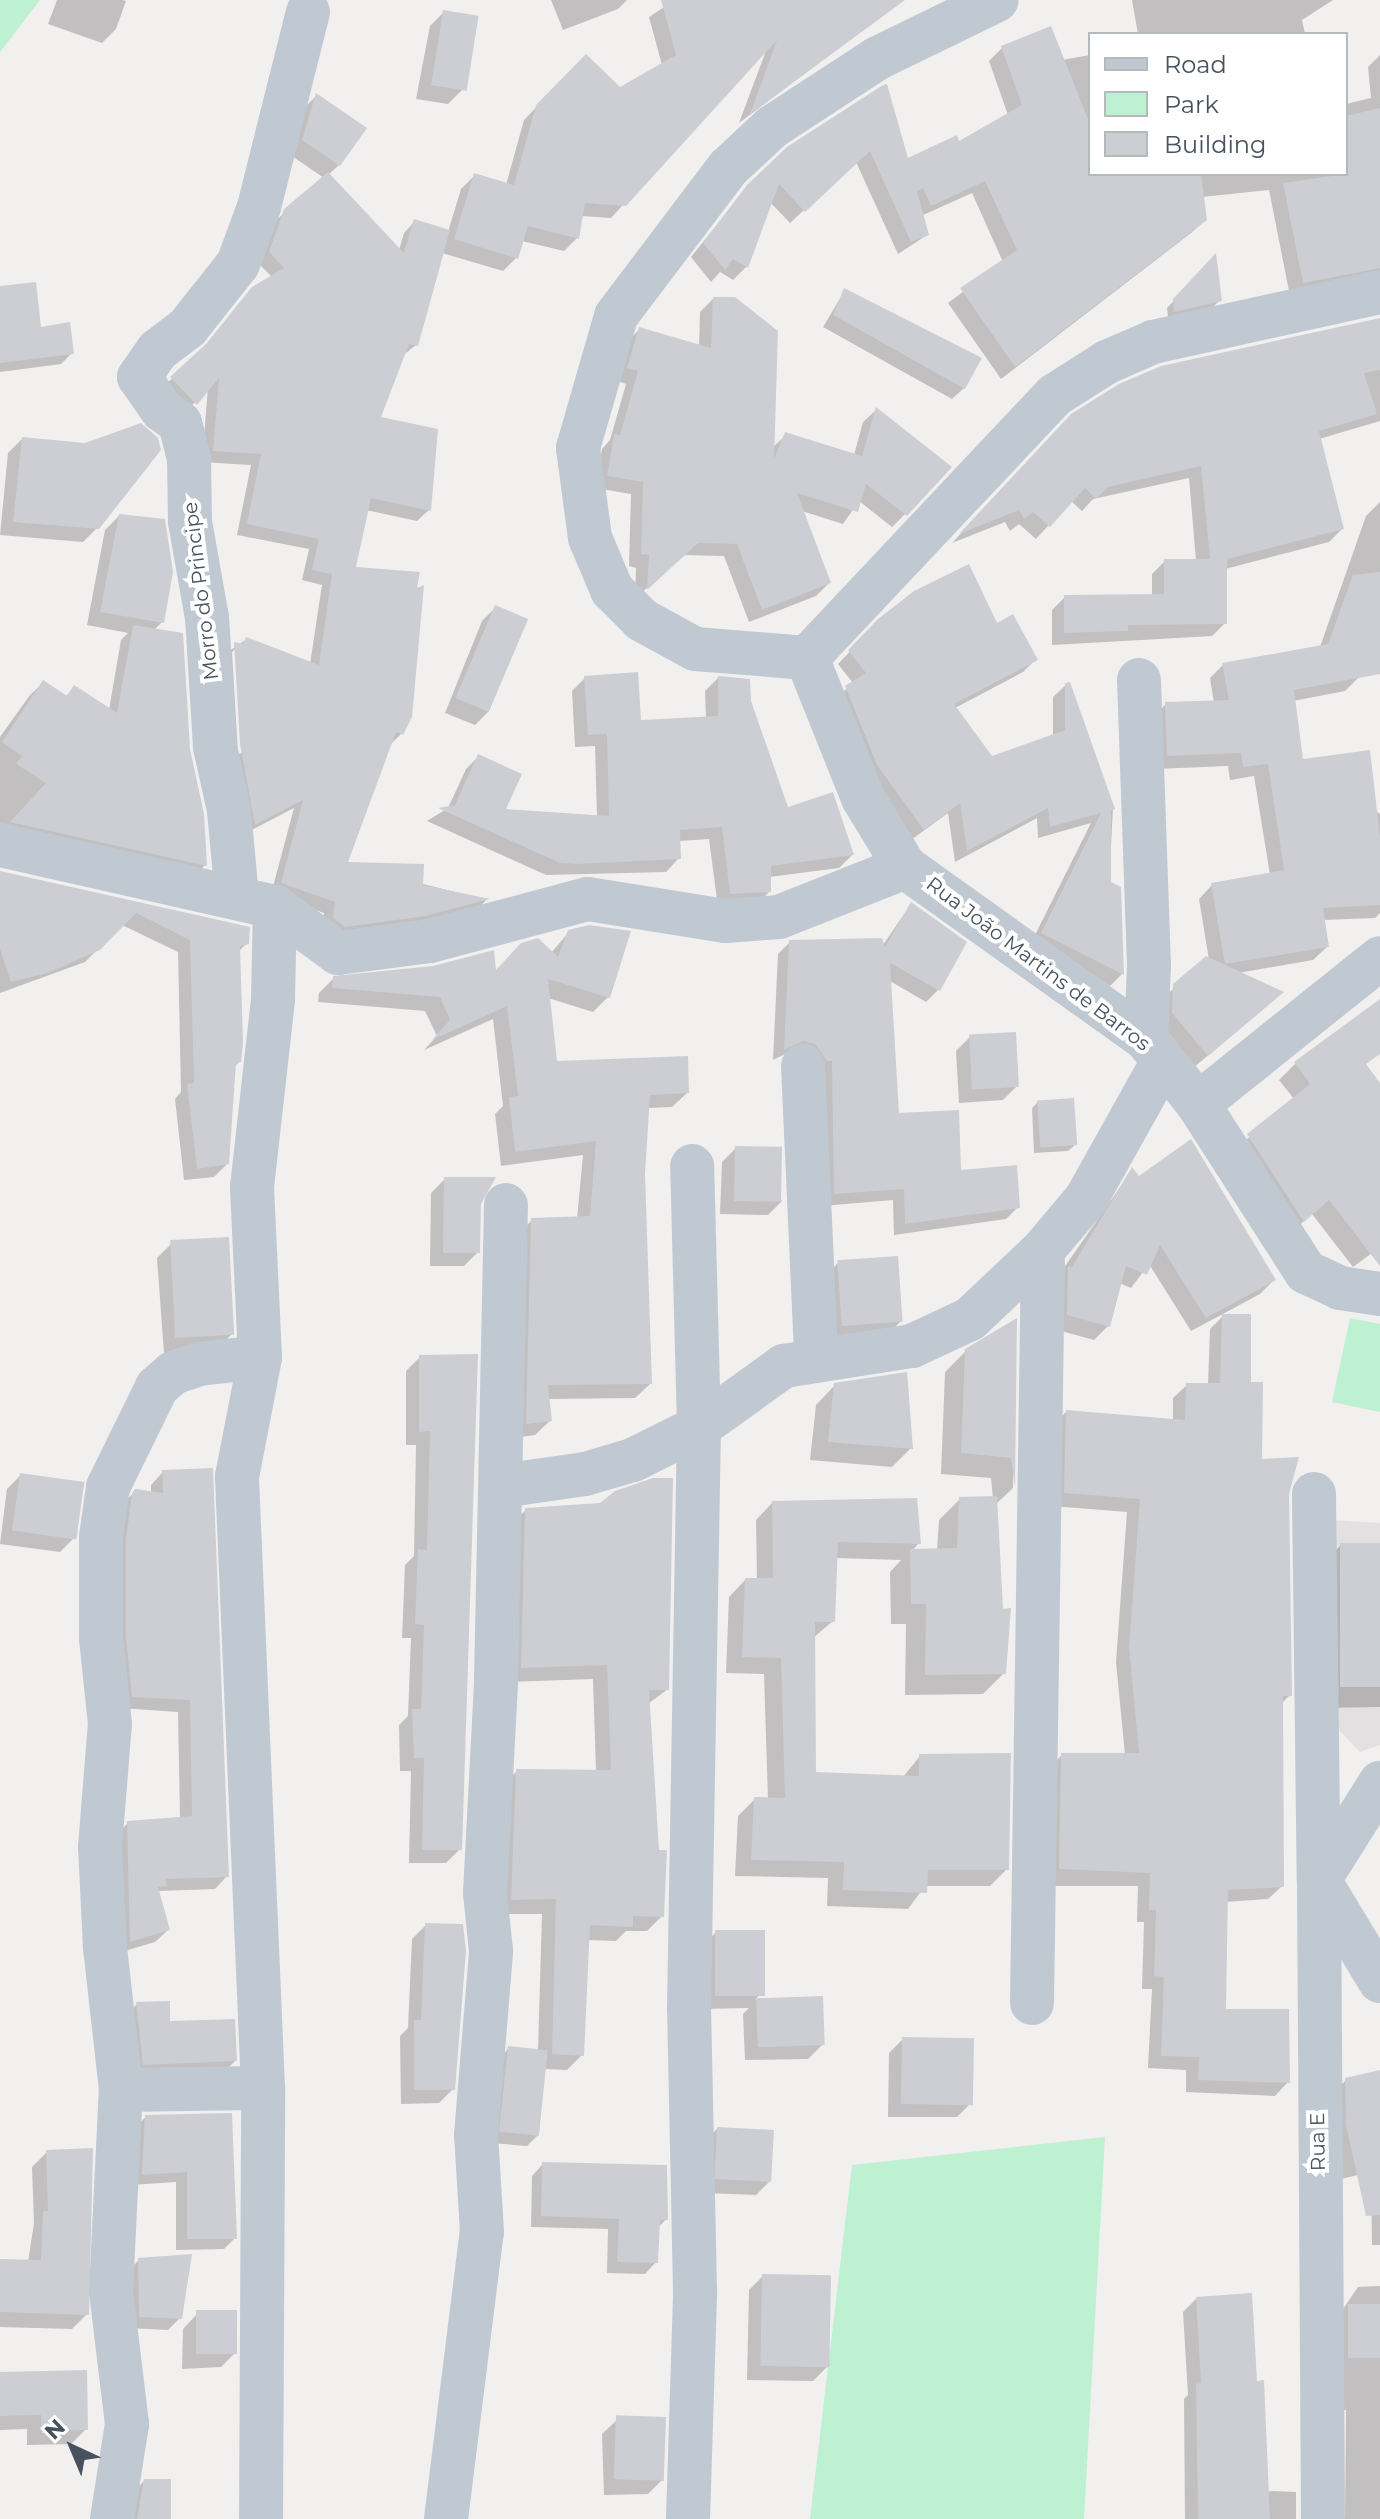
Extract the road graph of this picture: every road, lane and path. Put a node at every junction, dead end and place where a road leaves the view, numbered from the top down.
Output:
1 (997, 0) edge
2 (308, 12) dead end
3 (1380, 292) edge
4 (807, 658) junction
5 (1139, 680) dead end
6 (0, 845) edge
7 (905, 867) junction
8 (256, 902) junction
9 (1380, 958) edge
10 (1154, 1050) junction
11 (803, 1066) dead end
12 (1198, 1104) junction
13 (692, 1166) dead end
14 (506, 1205) dead end
15 (1043, 1250) junction
16 (1380, 1294) edge
17 (260, 1357) junction
18 (816, 1357) junction
19 (699, 1427) junction
20 (501, 1486) junction
21 (1314, 1494) dead end
22 (1380, 1783) edge
23 (1319, 1880) junction
24 (1380, 1981) edge
25 (1032, 2003) dead end
26 (263, 2088) junction
27 (121, 2090) junction
28 (112, 2519) edge
29 (261, 2519) edge
30 (446, 2519) edge
31 (688, 2519) edge
32 (1323, 2519) edge

1 - 4 street
2 - 8 street, Morro do Principe
3 - 4 street
4 - 7 street, Rua João Martins de Barros
5 - 10 street
6 - 8 street
7 - 8 street
7 - 10 street, Rua João Martins de Barros
8 - 17 street
9 - 12 street
10 - 12 street, Rua João Martins de Barros
10 - 15 street
11 - 18 street
12 - 16 street, Rua João Martins de Barros
13 - 19 street
14 - 20 street
15 - 18 street
15 - 25 street
17 - 26 street
17 - 27 street
18 - 19 street
19 - 20 street
19 - 31 street
20 - 30 street
21 - 23 street, Rua E
22 - 23 street
23 - 24 street
23 - 32 street, Rua E
26 - 27 street
26 - 29 street
27 - 28 street

